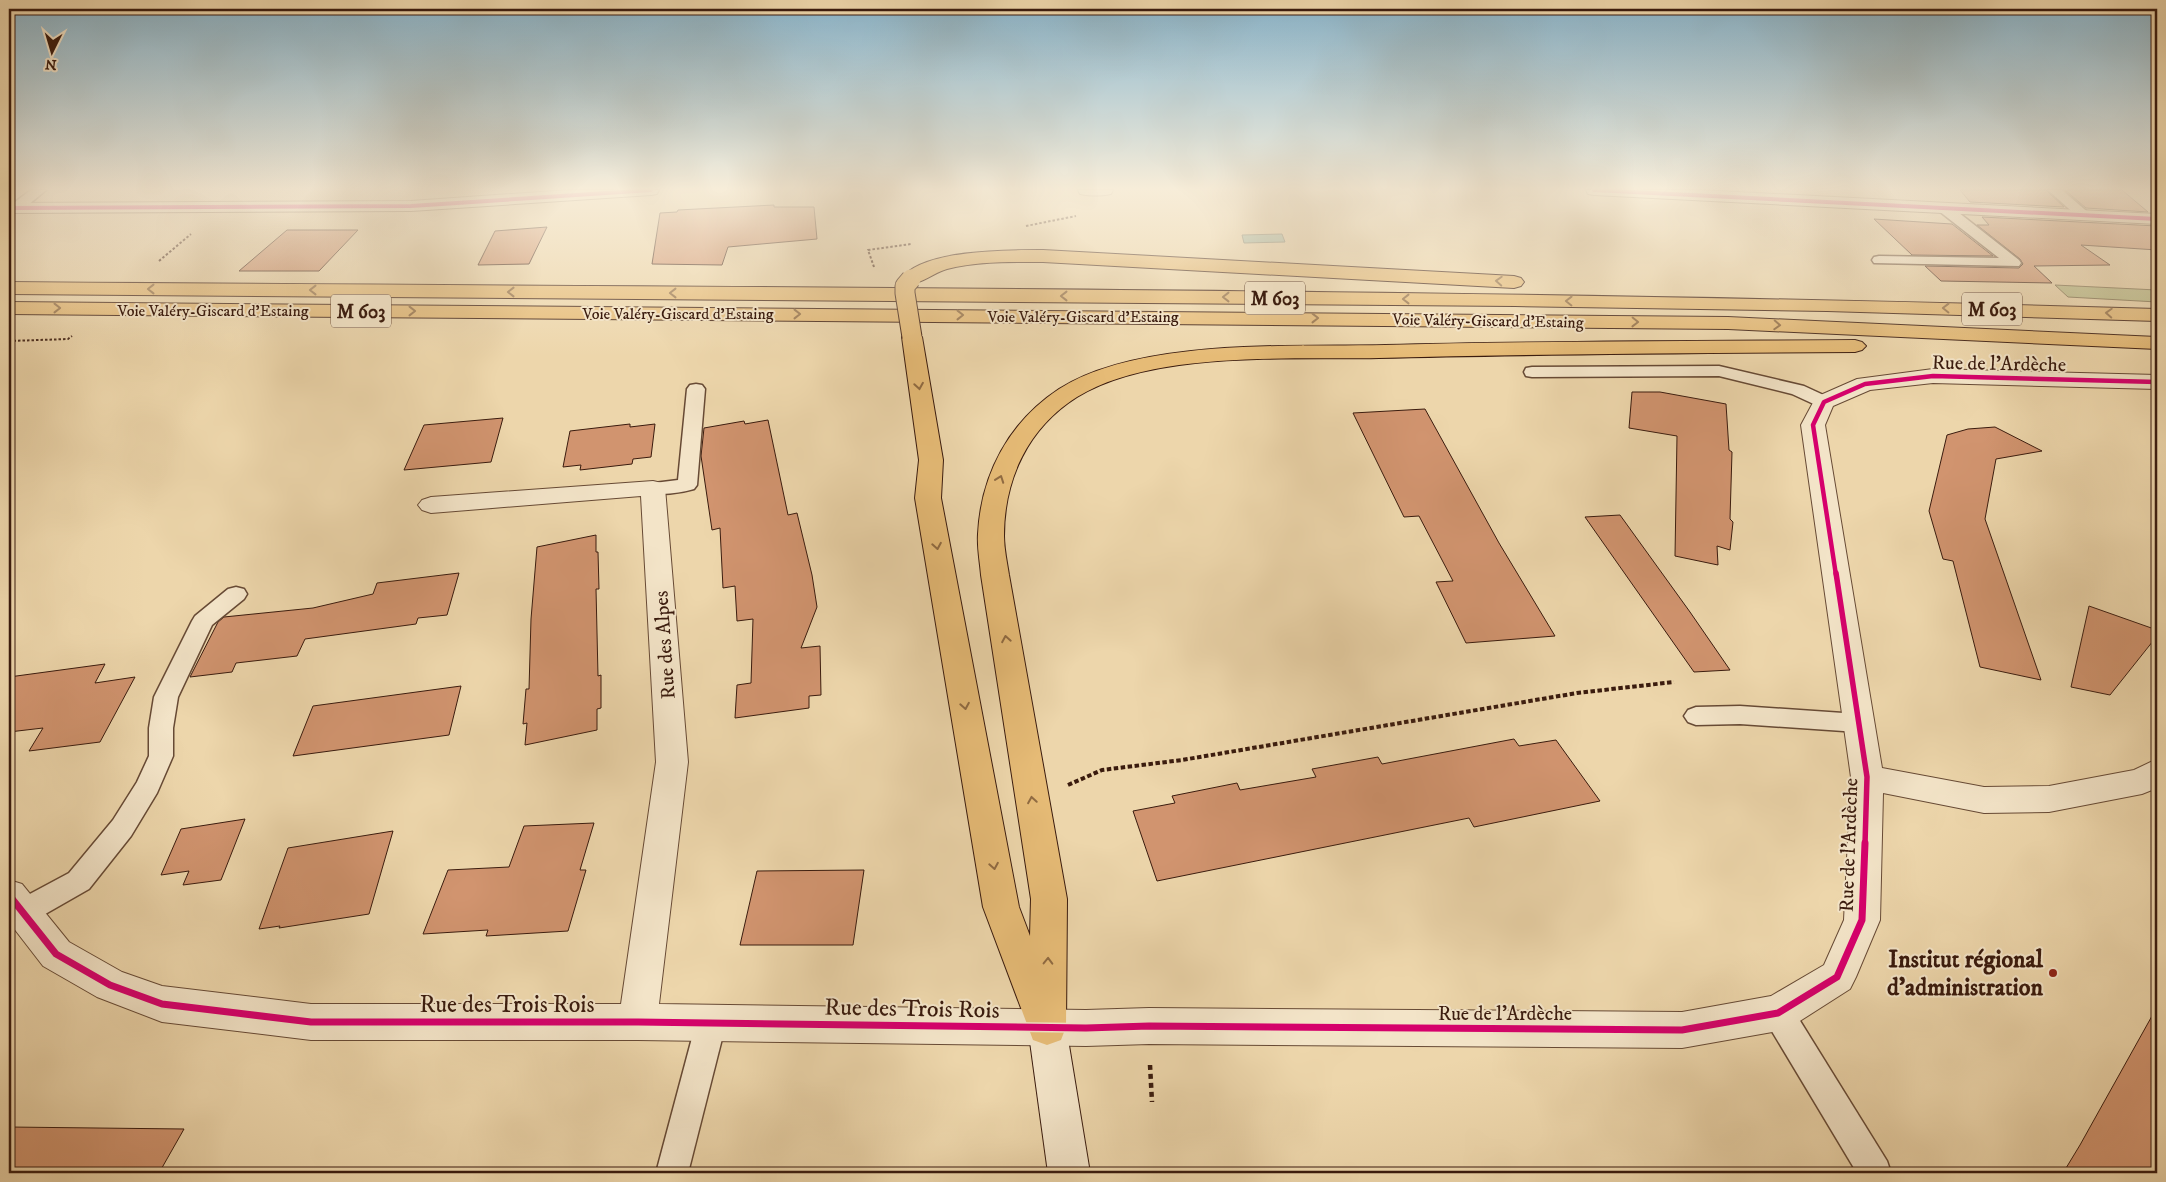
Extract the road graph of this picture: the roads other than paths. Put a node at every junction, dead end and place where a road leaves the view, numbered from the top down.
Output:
1 (1991, 245) edge
2 (1879, 260) dead end
3 (9, 288) edge
4 (1827, 305) junction
5 (9, 308) edge
6 (2157, 315) edge
7 (2157, 344) edge
8 (1532, 372) dead end
9 (2157, 382) edge
10 (696, 389) dead end
11 (1824, 402) junction
12 (653, 488) junction
13 (432, 505) dead end
14 (236, 594) dead end
15 (1696, 716) dead end
16 (1858, 723) junction
17 (2157, 772) edge
18 (1867, 778) junction
19 (14, 909) edge
20 (1778, 1014) junction
21 (638, 1022) junction
22 (711, 1023) junction
23 (1047, 1027) junction
24 (672, 1173) edge
25 (1070, 1173) edge
26 (1875, 1173) edge

1 - 2 lane
4 -> 3 highway, Voie Valéry-Giscard d'Estaing / M 603
6 -> 4 highway, Voie Valéry-Giscard d'Estaing / M 603
4 -> 23 highway, bridge
5 -> 7 highway, Voie Valéry-Giscard d'Estaing / M 603
23 -> 7 highway
8 - 11 lane
9 - 11 street, Rue de l'Ardèche
10 - 12 lane
11 - 16 street, Rue de l'Ardèche
12 - 13 street
12 - 21 street, Rue des Alpes
14 - 19 lane
15 - 16 lane
16 - 18 street, Rue de l'Ardèche
17 - 18 street
18 - 20 street, Rue de l'Ardèche
19 - 21 street, Rue des Trois Rois
20 - 23 street, Rue de l'Ardèche
20 - 26 lane
21 - 22 street, Rue des Trois Rois
22 - 23 street, Rue des Trois Rois
22 - 24 lane
23 - 25 street

